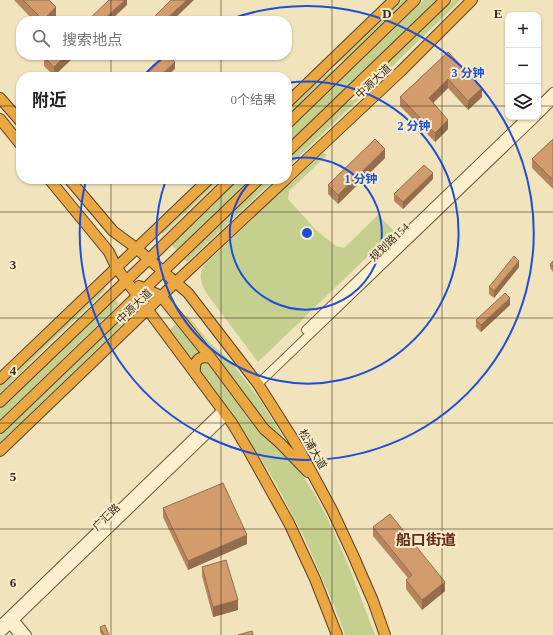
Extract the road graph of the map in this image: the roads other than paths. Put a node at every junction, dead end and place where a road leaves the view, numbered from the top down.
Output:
1 (394, 0) edge
2 (415, 0) edge
3 (445, 0) edge
4 (472, 0) edge
5 (553, 92) edge
6 (0, 98) edge
7 (292, 99) edge
8 (553, 100) edge
9 (541, 104) edge
10 (541, 112) edge
11 (16, 116) edge
12 (0, 119) edge
13 (292, 119) edge
14 (524, 120) edge
15 (533, 120) edge
16 (16, 139) edge
17 (292, 147) edge
18 (292, 172) edge
19 (53, 184) edge
20 (73, 184) edge
21 (204, 184) edge
22 (226, 184) edge
23 (254, 184) edge
24 (280, 184) edge
25 (136, 248) junction
26 (149, 259) junction
27 (116, 267) junction
28 (163, 271) junction
29 (126, 281) junction
30 (176, 282) junction
31 (141, 292) junction
32 (161, 296) junction
33 (148, 309) junction
34 (211, 358) junction
35 (195, 373) junction
36 (0, 379) edge
37 (257, 381) junction
38 (0, 402) edge
39 (224, 413) junction
40 (0, 428) edge
41 (0, 452) edge
42 (316, 481) junction
43 (8, 621) edge
44 (0, 634) edge
45 (18, 635) edge
46 (27, 635) edge
47 (337, 635) edge
48 (385, 635) edge

1 - 7 highway
2 - 13 highway
3 - 17 highway, 中源大道
4 - 18 highway, 中源大道
5 - 9 street
6 - 11 highway
8 - 10 street
12 - 16 highway
14 - 37 street
15 - 37 street, 规划路154
19 - 27 highway
20 - 25 highway, 松浦大道
21 - 25 highway
22 - 26 highway
23 - 28 highway, 中源大道
24 - 30 highway, 中源大道
25 - 26 highway, 松浦大道
25 - 27 highway
26 - 28 highway, 松浦大道
26 - 29 highway
27 - 29 highway
27 - 36 highway
28 - 30 highway, 松浦大道
28 - 31 highway, 中源大道
29 - 31 highway
29 - 38 highway
30 - 32 highway, 中源大道
30 - 37 highway, 松浦大道
31 - 32 highway
31 - 33 highway
31 - 40 highway, 中源大道
32 - 33 highway, 中源大道
32 - 34 highway
33 - 35 highway
33 - 41 highway, 中源大道
34 - 35 highway
34 - 42 highway
35 - 39 highway
37 - 42 highway, 松浦大道
39 - 43 street, 广汇路
39 - 47 highway
42 - 48 highway, 松浦大道
43 - 44 street, 广汇路
43 - 45 street
43 - 46 street

